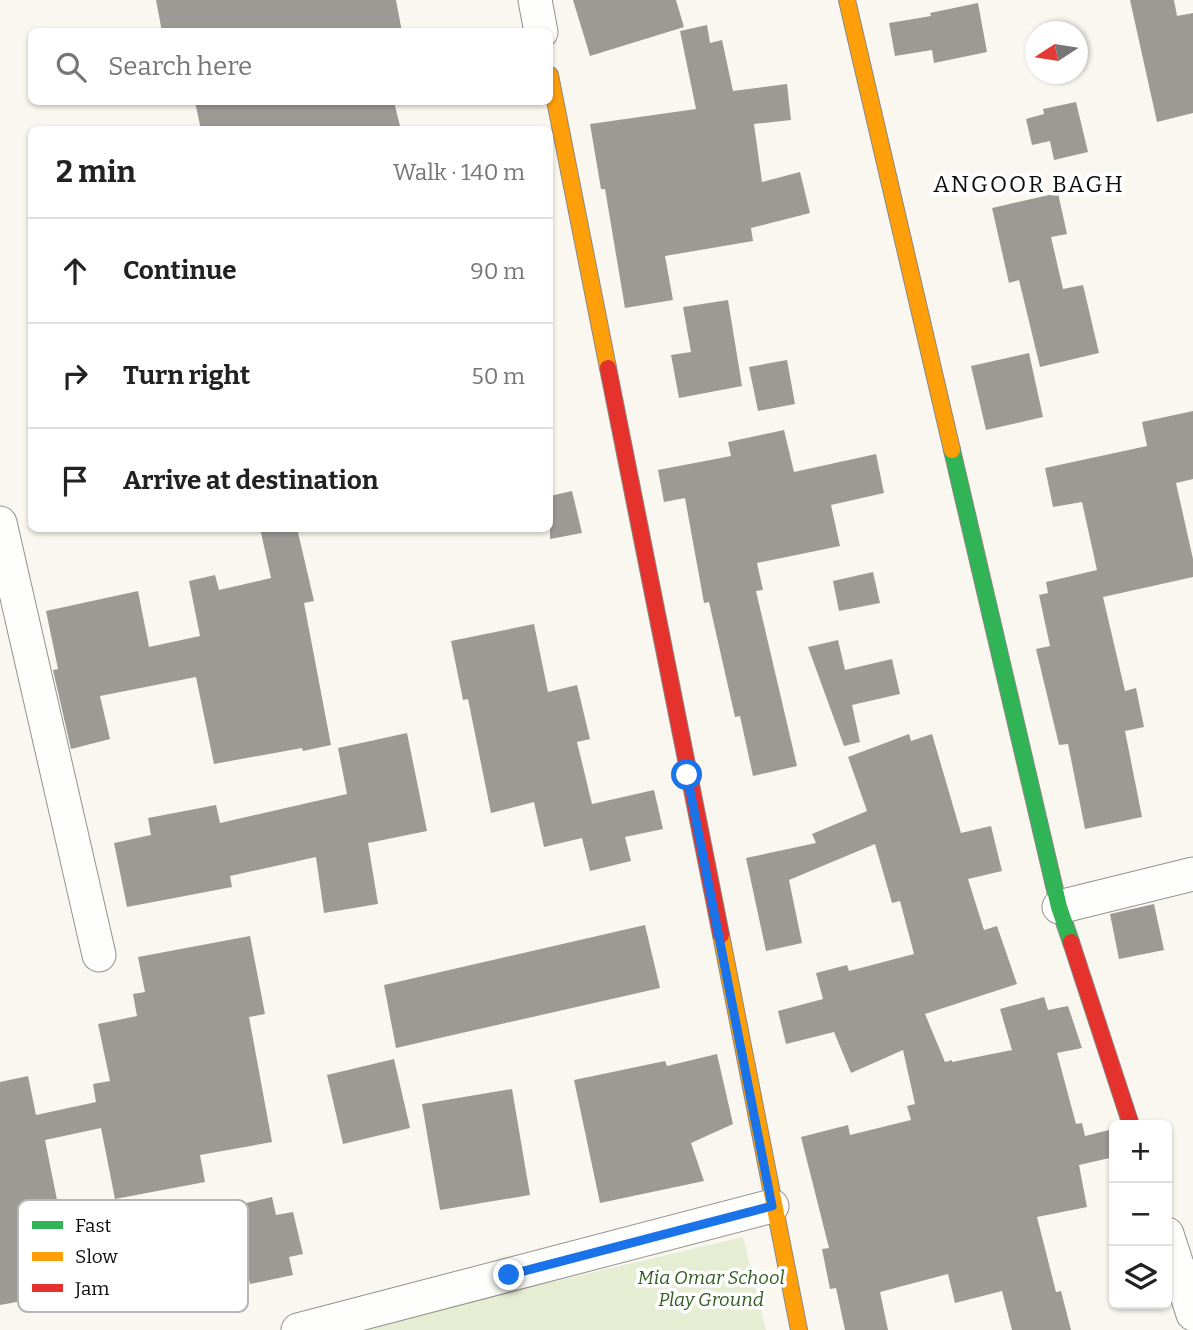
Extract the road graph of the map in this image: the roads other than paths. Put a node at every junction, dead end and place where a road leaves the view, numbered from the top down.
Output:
1 (535, 0) edge
2 (847, 0) edge
3 (540, 28) edge
4 (553, 90) edge
5 (0, 523) edge
6 (1193, 874) edge
7 (1059, 907) junction
8 (99, 955) dead end
9 (1129, 1120) edge
10 (772, 1206) junction
11 (1171, 1246) edge
12 (1193, 1314) edge
13 (298, 1330) edge
14 (799, 1330) edge

1 - 3 street
2 - 7 street
4 - 10 street
5 - 8 street
6 - 7 street
7 - 9 street
10 - 13 street
10 - 14 street
11 - 12 street

